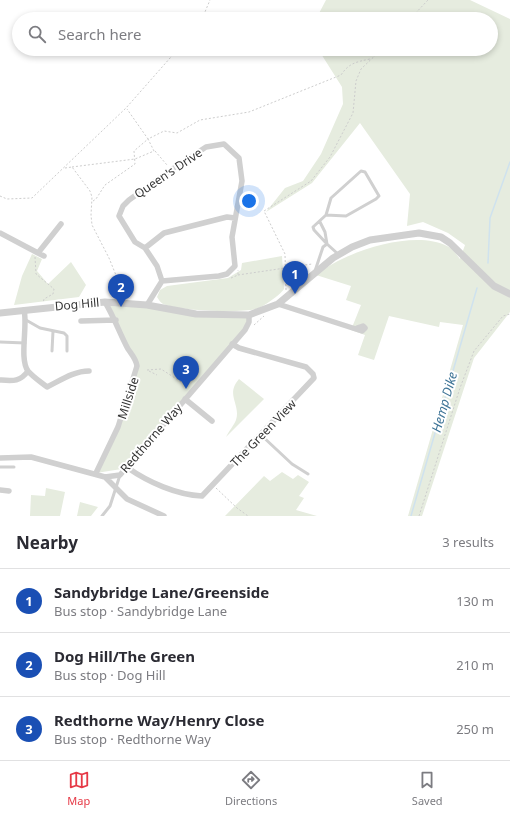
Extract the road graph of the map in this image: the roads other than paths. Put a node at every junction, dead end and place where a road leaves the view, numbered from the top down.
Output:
1 (326, 215) junction
2 (235, 218) junction
3 (320, 222) junction
4 (61, 224) dead end
5 (0, 233) edge
6 (327, 244) junction
7 (145, 248) junction
8 (38, 252) junction
9 (338, 254) junction
10 (44, 256) dead end
11 (315, 273) junction
12 (162, 281) junction
13 (510, 294) edge
14 (105, 302) junction
15 (278, 304) junction
16 (147, 305) junction
17 (24, 310) junction
18 (0, 313) edge
19 (249, 315) junction
20 (26, 320) junction
21 (116, 320) junction
22 (81, 321) dead end
23 (357, 328) dead end
24 (53, 331) junction
25 (0, 342) edge
26 (25, 343) junction
27 (232, 344) junction
28 (52, 351) dead end
29 (67, 351) dead end
30 (28, 370) junction
31 (89, 371) dead end
32 (0, 380) edge
33 (185, 399) junction
34 (212, 421) dead end
35 (261, 435) junction
36 (0, 458) edge
37 (0, 467) edge
38 (14, 467) dead end
39 (128, 468) junction
40 (96, 474) junction
41 (308, 474) dead end
42 (120, 475) junction
43 (105, 477) junction
44 (0, 490) edge
45 (117, 490) junction
46 (9, 491) dead end
47 (102, 516) edge
48 (164, 516) edge

1 - 1 lane
1 - 3 lane
2 - 7 street
2 - 7 street, Queen's Drive
2 - 12 street
3 - 6 lane
3 - 6 lane
4 - 8 street
5 - 8 street
6 - 9 lane
6 - 11 lane
7 - 12 street, Queen's Drive
8 - 10 street
9 - 11 street
9 - 13 street
11 - 15 street
12 - 16 street
14 - 16 street, Dog Hill
14 - 17 street, Dog Hill
14 - 21 street, Millside
15 - 19 street
15 - 23 street
16 - 19 street, Dog Hill
17 - 18 street, Dog Hill
17 - 20 street
19 - 27 street, Redthorne Way
20 - 24 lane
20 - 26 street
21 - 22 street
21 - 40 street, Millside
24 - 28 lane
24 - 29 lane
25 - 26 lane
26 - 30 street
27 - 33 street, Redthorne Way
27 - 35 street, The Green View
30 - 31 street
30 - 32 street
33 - 34 street
33 - 39 street, Redthorne Way
35 - 39 street, The Green View
35 - 41 lane
36 - 40 street
37 - 38 lane
39 - 42 street, Redthorne Way
40 - 43 street
42 - 43 street, Redthorne Way
42 - 45 lane
43 - 45 street
44 - 46 street
45 - 47 lane
45 - 48 street

